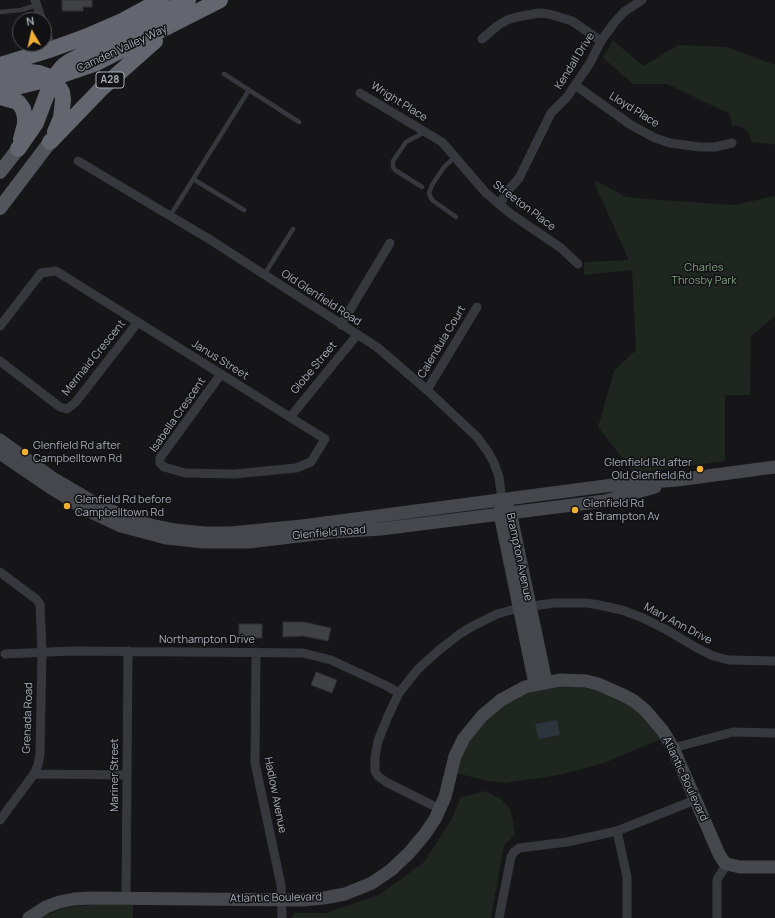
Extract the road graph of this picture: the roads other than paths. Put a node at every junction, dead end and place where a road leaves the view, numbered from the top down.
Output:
1 (188, 0) edge
2 (220, 0) edge
3 (159, 1) edge
4 (638, 1) edge
5 (36, 3) edge
6 (0, 12) edge
7 (175, 24) junction
8 (482, 39) dead end
9 (601, 41) junction
10 (52, 49) edge
11 (42, 52) edge
12 (0, 65) edge
13 (224, 74) dead end
14 (0, 78) edge
15 (53, 78) junction
16 (575, 86) junction
17 (249, 90) junction
18 (0, 91) edge
19 (360, 93) dead end
20 (0, 97) edge
21 (299, 122) dead end
22 (425, 132) junction
23 (50, 142) junction
24 (732, 143) dead end
25 (18, 149) junction
26 (455, 157) junction
27 (78, 161) dead end
28 (0, 172) edge
29 (193, 179) junction
30 (422, 187) dead end
31 (500, 204) junction
32 (0, 208) edge
33 (244, 210) dead end
34 (170, 216) junction
35 (456, 217) dead end
36 (293, 229) dead end
37 (390, 243) dead end
38 (578, 264) dead end
39 (264, 276) junction
40 (477, 307) dead end
41 (138, 322) junction
42 (341, 325) junction
43 (0, 326) edge
44 (357, 335) junction
45 (0, 361) edge
46 (221, 374) junction
47 (427, 390) junction
48 (291, 416) junction
49 (0, 440) edge
50 (0, 453) edge
51 (0, 457) edge
52 (19, 466) junction
53 (775, 467) edge
54 (677, 480) junction
55 (502, 500) junction
56 (505, 514) junction
57 (0, 572) edge
58 (525, 607) junction
59 (128, 651) junction
60 (42, 652) junction
61 (256, 652) junction
62 (5, 654) dead end
63 (775, 661) edge
64 (540, 683) junction
65 (399, 693) junction
66 (775, 733) edge
67 (673, 748) junction
68 (34, 774) junction
69 (126, 775) junction
70 (695, 800) junction
71 (440, 809) junction
72 (0, 820) edge
73 (618, 831) junction
74 (727, 864) junction
75 (775, 867) edge
76 (126, 899) junction
77 (281, 900) junction
78 (29, 918) edge
79 (282, 918) edge
80 (499, 918) edge
81 (627, 918) edge
82 (717, 918) edge

1 - 15 highway
2 - 7 highway, A28
3 - 10 highway
4 - 9 street, Kendall Drive
5 - 6 lane
7 - 15 highway, Camden Valley Way / A28
7 - 23 highway, A28
8 - 9 street
9 - 16 street, Kendall Drive
11 - 12 highway
13 - 17 lane
14 - 15 highway
15 - 18 highway, Camden Valley Way / A28
15 - 23 highway
15 - 25 highway
16 - 24 street, Lloyd Place
16 - 31 street, Kendall Drive
17 - 21 lane
17 - 29 lane
19 - 22 street, Wright Place
20 - 25 highway
22 - 26 street, Streeton Place
22 - 30 lane
23 - 32 main road
25 - 28 main road
26 - 31 street, Streeton Place
26 - 35 lane
27 - 34 street, Old Glenfield Road
29 - 33 lane
29 - 34 lane
31 - 38 street, Streeton Place
34 - 39 street, Old Glenfield Road
36 - 39 lane
37 - 42 street
39 - 42 street, Old Glenfield Road
40 - 47 street, Calendula Court
41 - 43 street, Mermaid Crescent
41 - 45 street, Mermaid Crescent
41 - 46 street, Janus Street
42 - 44 street, Old Glenfield Road
44 - 47 street, Old Glenfield Road
44 - 48 street, Globe Street
46 - 48 street, Janus Street
46 - 48 street, Isabella Crescent
47 - 55 street, Old Glenfield Road
49 - 55 main road, Glenfield Road
50 - 52 main road, Glenfield Road
51 - 52 main road
52 - 56 main road, Glenfield Road
53 - 54 main road, Glenfield Road
54 - 55 main road, Glenfield Road
54 - 56 main road, Glenfield Road
55 - 56 main road, Brampton Avenue
56 - 58 main road, Brampton Avenue
57 - 60 street, Grenada Road
58 - 63 street, Mary Ann Drive
58 - 64 main road, Brampton Avenue
58 - 65 street, Mary Ann Drive
59 - 60 street, Northampton Drive
59 - 61 street, Northampton Drive
59 - 69 street, Mariner Street
60 - 62 street, Northampton Drive
60 - 68 street, Grenada Road
61 - 65 street, Northampton Drive
61 - 77 street, Hadlow Avenue
64 - 67 main road, Atlantic Boulevard
64 - 71 main road, Atlantic Boulevard
65 - 71 street, Mary Ann Drive
66 - 67 street
67 - 70 main road, Atlantic Boulevard
68 - 69 street
68 - 72 street, Grenada Road
69 - 76 street, Mariner Street
70 - 73 street
70 - 74 main road, Atlantic Boulevard
71 - 77 main road, Atlantic Boulevard
73 - 80 street
73 - 81 street
74 - 75 main road
74 - 82 street
76 - 77 main road, Atlantic Boulevard
76 - 78 main road, Atlantic Boulevard
77 - 79 street, Hadlow Avenue

